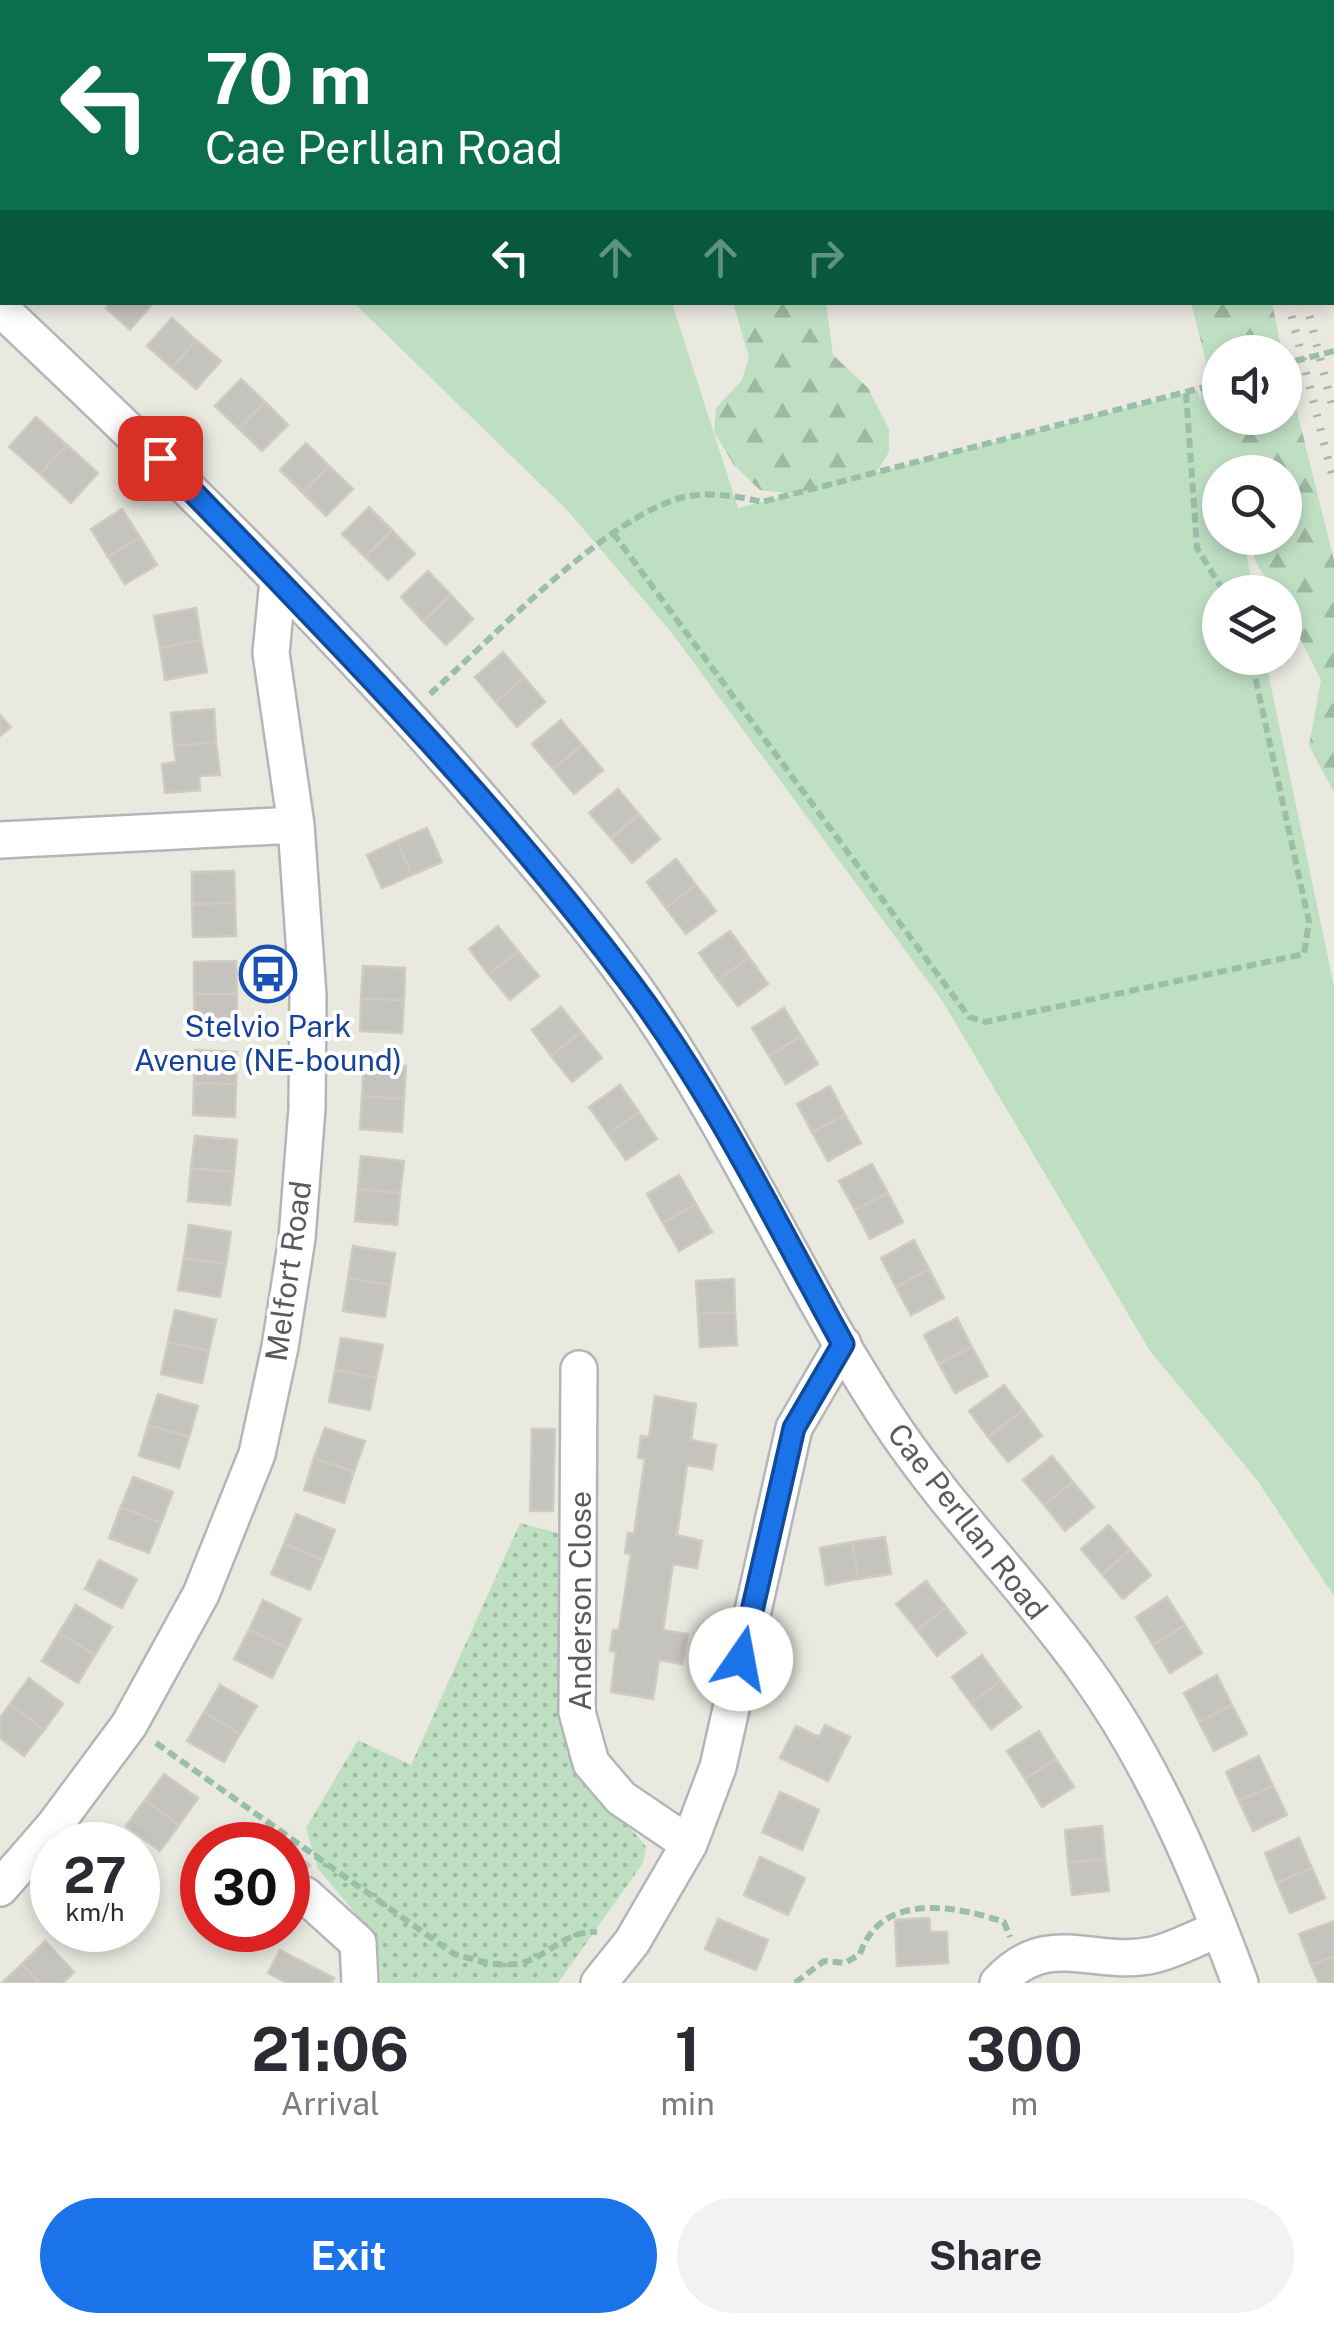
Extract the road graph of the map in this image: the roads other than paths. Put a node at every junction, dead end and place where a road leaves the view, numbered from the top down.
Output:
1 (0, 308) edge
2 (278, 580) junction
3 (296, 825) junction
4 (0, 840) edge
5 (843, 1344) junction
6 (579, 1369) dead end
7 (690, 1844) junction
8 (0, 1888) edge
9 (310, 1900) edge
10 (1220, 1928) junction
11 (1009, 1971) edge
12 (360, 1983) edge
13 (599, 1983) edge
14 (1240, 1983) edge

1 - 2 street, Cae Perllan Road
2 - 3 street, Melfort Road
2 - 5 street, Cae Perllan Road
3 - 4 street
3 - 8 street, Melfort Road
5 - 7 street
5 - 10 street, Cae Perllan Road
6 - 7 street, Anderson Close
7 - 13 street
9 - 12 street
10 - 11 street
10 - 14 street, Cae Perllan Road

